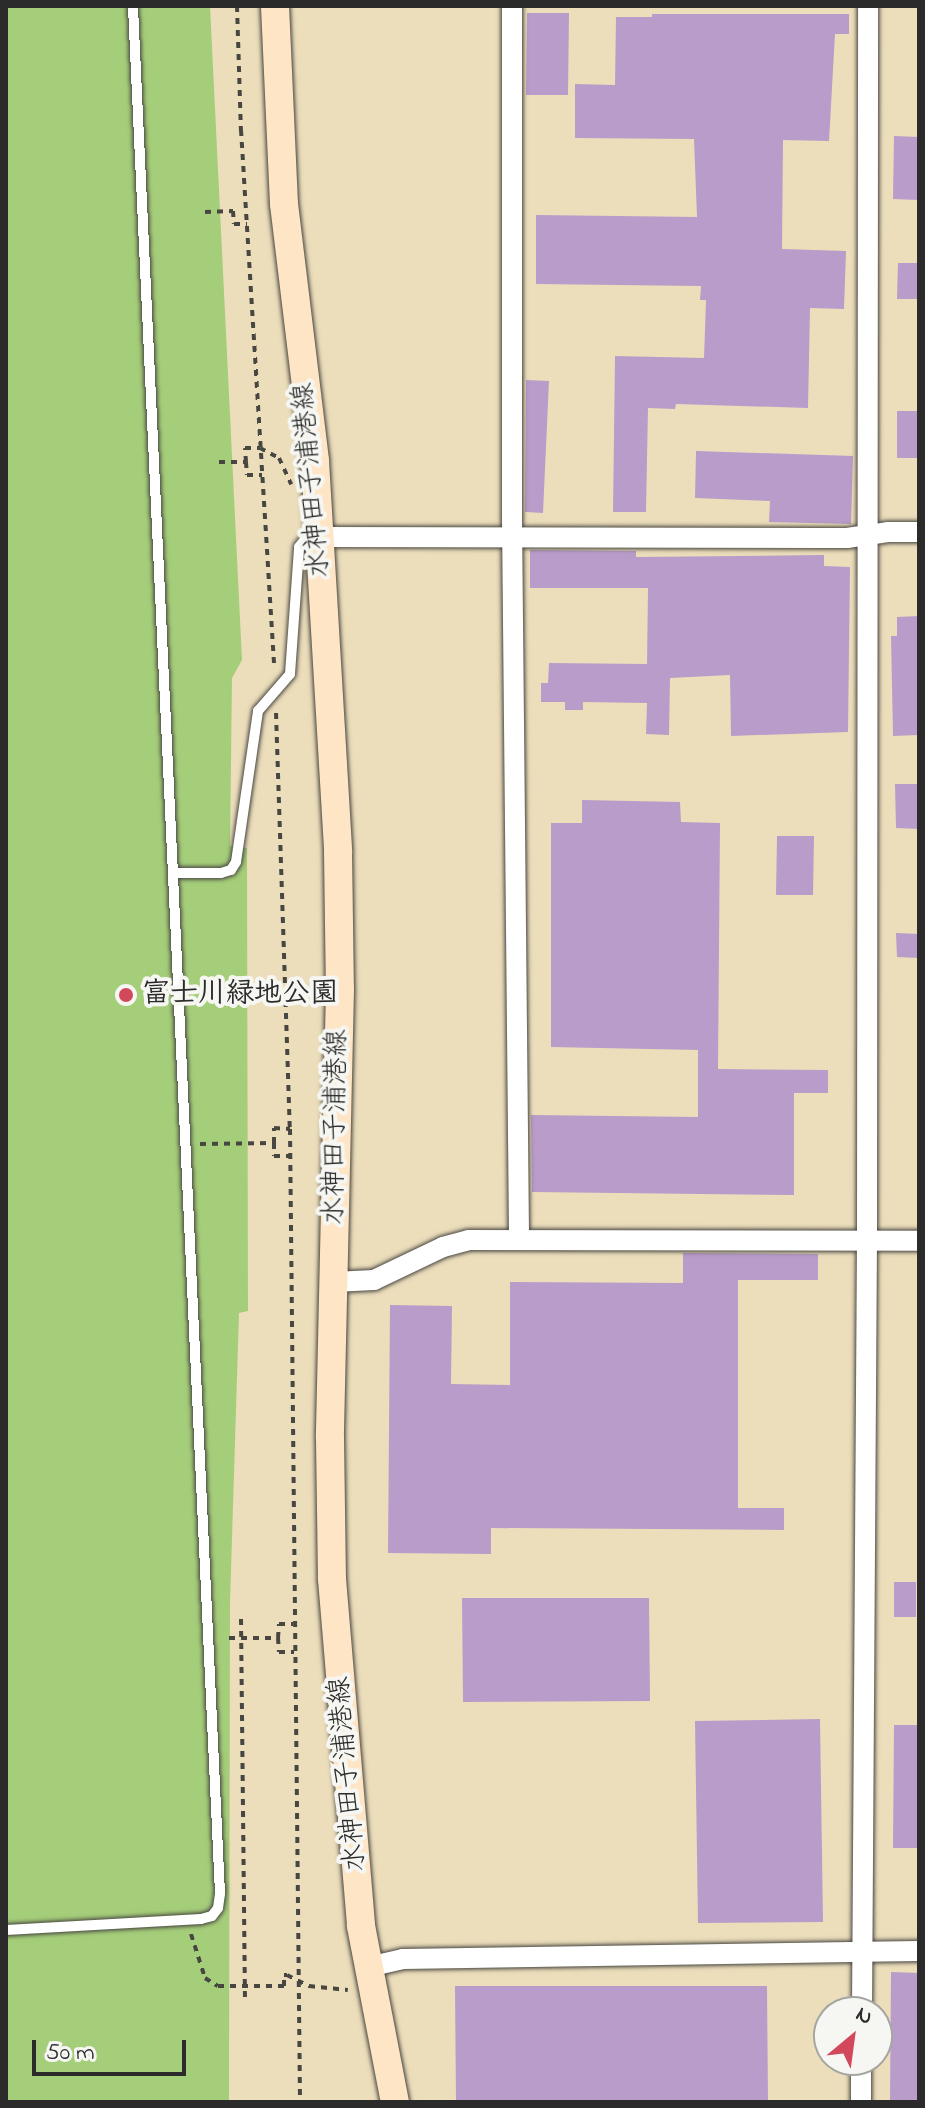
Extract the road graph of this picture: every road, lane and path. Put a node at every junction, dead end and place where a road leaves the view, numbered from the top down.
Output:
1 (133, 6) edge
2 (237, 6) edge
3 (275, 6) edge
4 (512, 6) edge
5 (868, 6) edge
6 (205, 212) dead end
7 (247, 224) junction
8 (260, 448) junction
9 (219, 462) dead end
10 (246, 462) junction
11 (262, 475) junction
12 (293, 488) dead end
13 (919, 532) edge
14 (867, 535) junction
15 (320, 537) junction
16 (513, 537) junction
17 (273, 661) dead end
18 (276, 720) dead end
19 (175, 873) junction
20 (290, 1129) junction
21 (274, 1143) junction
22 (187, 1145) junction
23 (290, 1156) junction
24 (519, 1239) junction
25 (867, 1241) junction
26 (919, 1241) edge
27 (334, 1282) junction
28 (241, 1619) dead end
29 (294, 1624) junction
30 (229, 1638) dead end
31 (241, 1638) junction
32 (278, 1638) junction
33 (294, 1652) junction
34 (189, 1920) junction
35 (6, 1930) edge
36 (862, 1950) junction
37 (919, 1951) edge
38 (368, 1967) junction
39 (298, 1980) junction
40 (245, 1987) junction
41 (336, 1987) dead end
42 (862, 1996) edge
43 (245, 1997) dead end
44 (861, 2076) edge
45 (300, 2102) edge
46 (395, 2102) edge
47 (861, 2102) edge

1 - 19 lane
2 - 7 path
3 - 15 main road, 水神田子浦港線
4 - 16 street
5 - 14 street
6 - 7 path
7 - 8 path
8 - 10 path
8 - 11 path
8 - 12 path
9 - 10 path
10 - 11 path
11 - 17 path
13 - 14 street
14 - 16 street
14 - 25 street
15 - 16 street
15 - 19 lane
15 - 27 main road, 水神田子浦港線
16 - 24 street
18 - 20 path
19 - 22 lane
20 - 21 path
20 - 23 path
21 - 22 path
21 - 23 path
22 - 34 lane
23 - 29 path
24 - 25 street
24 - 27 street
25 - 26 street
25 - 36 street
27 - 38 main road, 水神田子浦港線
28 - 31 path
29 - 32 path
29 - 33 path
30 - 31 path
31 - 32 path
31 - 40 path
32 - 33 path
33 - 39 path
34 - 35 lane
34 - 40 path
36 - 37 street
36 - 38 street
36 - 42 street
38 - 46 main road, 水神田子浦港線
39 - 40 path
39 - 41 path
39 - 45 path
40 - 43 path
44 - 47 street

